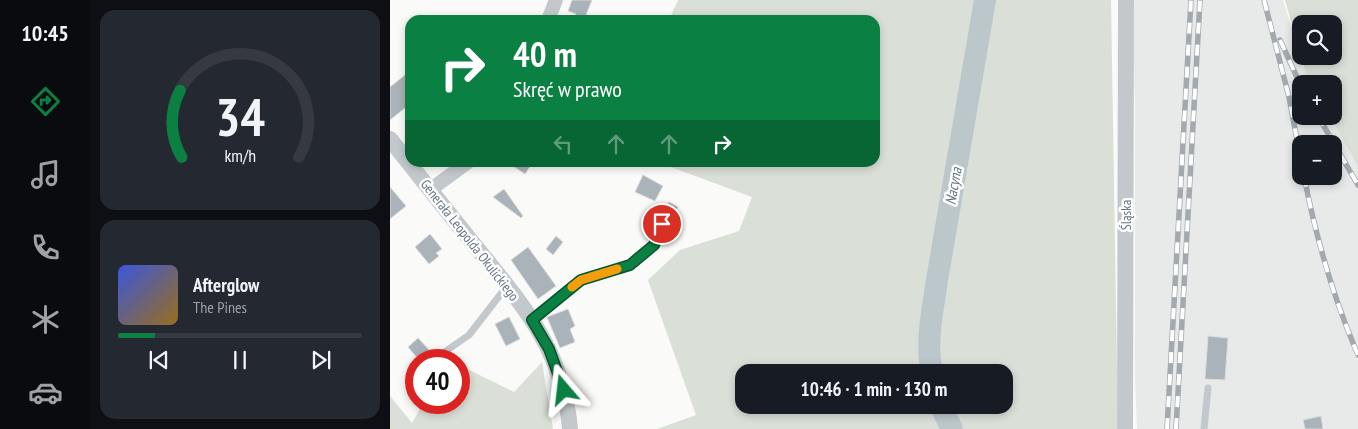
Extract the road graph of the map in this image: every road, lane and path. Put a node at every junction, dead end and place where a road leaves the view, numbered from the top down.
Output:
1 (556, 0) edge
2 (1126, 0) edge
3 (550, 15) edge
4 (390, 139) edge
5 (405, 158) edge
6 (412, 167) edge
7 (461, 167) edge
8 (430, 190) junction
9 (662, 224) dead end
10 (507, 286) junction
11 (532, 320) junction
12 (449, 349) edge
13 (1208, 388) dead end
14 (570, 429) edge
15 (1125, 429) edge
16 (1204, 429) edge

1 - 3 street
2 - 15 street, Śląska
4 - 5 street, Generała Leopolda Okulickiego
6 - 8 street, Generała Leopolda Okulickiego
7 - 8 street
8 - 10 street, Generała Leopolda Okulickiego
9 - 11 lane
10 - 11 street, Generała Leopolda Okulickiego
10 - 12 lane
11 - 14 street, Generała Leopolda Okulickiego
13 - 16 lane

